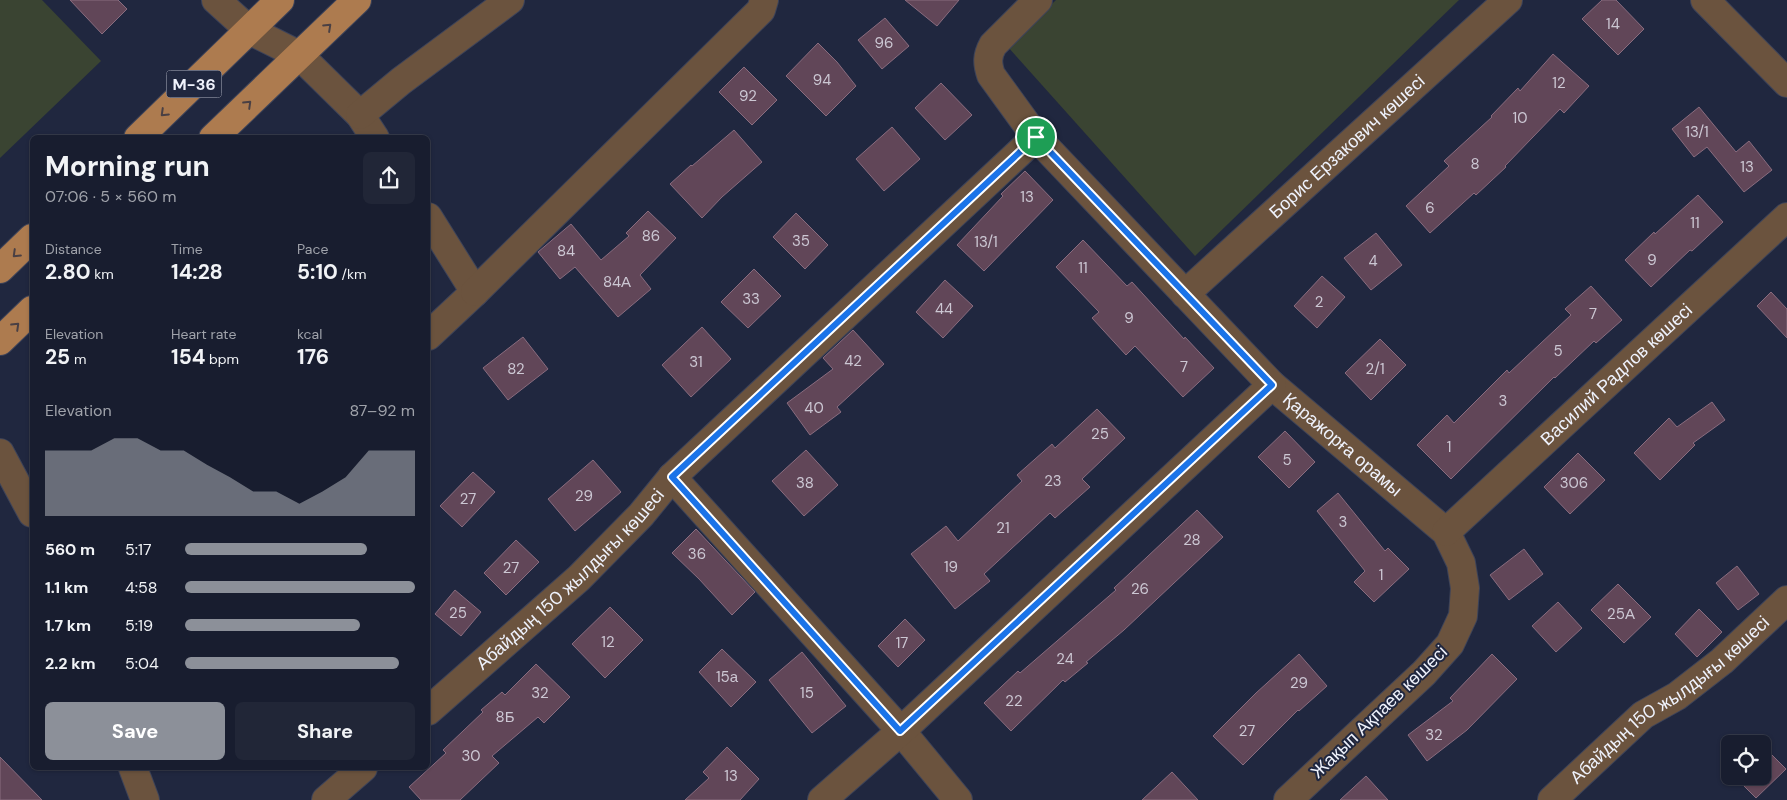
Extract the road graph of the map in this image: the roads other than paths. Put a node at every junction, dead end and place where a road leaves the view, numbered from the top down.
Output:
1 (216, 0) edge
2 (280, 0) edge
3 (357, 0) edge
4 (510, 0) edge
5 (764, 0) edge
6 (1038, 0) edge
7 (1508, 0) edge
8 (1706, 0) edge
9 (249, 30) junction
10 (299, 54) junction
11 (1787, 83) edge
12 (360, 115) junction
13 (141, 135) edge
14 (216, 135) edge
15 (373, 135) edge
16 (1036, 137) junction
17 (1787, 217) edge
18 (430, 220) edge
19 (30, 240) edge
20 (0, 269) edge
21 (474, 292) junction
22 (1185, 294) junction
23 (30, 312) edge
24 (430, 334) edge
25 (0, 341) edge
26 (1272, 385) junction
27 (0, 453) edge
28 (672, 477) junction
29 (30, 509) edge
30 (1446, 532) junction
31 (1787, 600) edge
32 (430, 709) edge
33 (900, 731) junction
34 (134, 770) edge
35 (361, 770) edge
36 (145, 800) edge
37 (326, 800) edge
38 (822, 800) edge
39 (958, 800) edge
40 (1288, 800) edge
41 (1552, 800) edge

1 - 9 street
2 - 9 main road, M-36
10 -> 3 main road, M-36
4 - 12 street
5 - 21 street
6 - 16 street, Қаражорға орамы
7 - 22 street, Борис Ерзакович көшесі
8 - 11 street
9 - 10 street
9 -> 13 main road, M-36
10 - 12 street
14 -> 10 main road, M-36
12 - 15 street
16 - 22 street, Қаражорға орамы
16 - 28 street, Абайдың 150 жылдығы көшесі
17 - 30 street, Василий Радлов көшесі
18 - 21 street
19 -> 20 main road
21 - 24 street
22 - 26 street, Қаражорға орамы
25 -> 23 main road
26 - 30 street, Қаражорға орамы
26 - 33 street
27 - 29 street
28 - 32 street, Абайдың 150 жылдығы көшесі
28 - 33 street
30 - 40 street, Жақып Ақпаев көшесі
31 - 41 street, Абайдың 150 жылдығы көшесі
33 - 38 street
33 - 39 street
34 - 36 street
35 - 37 street

